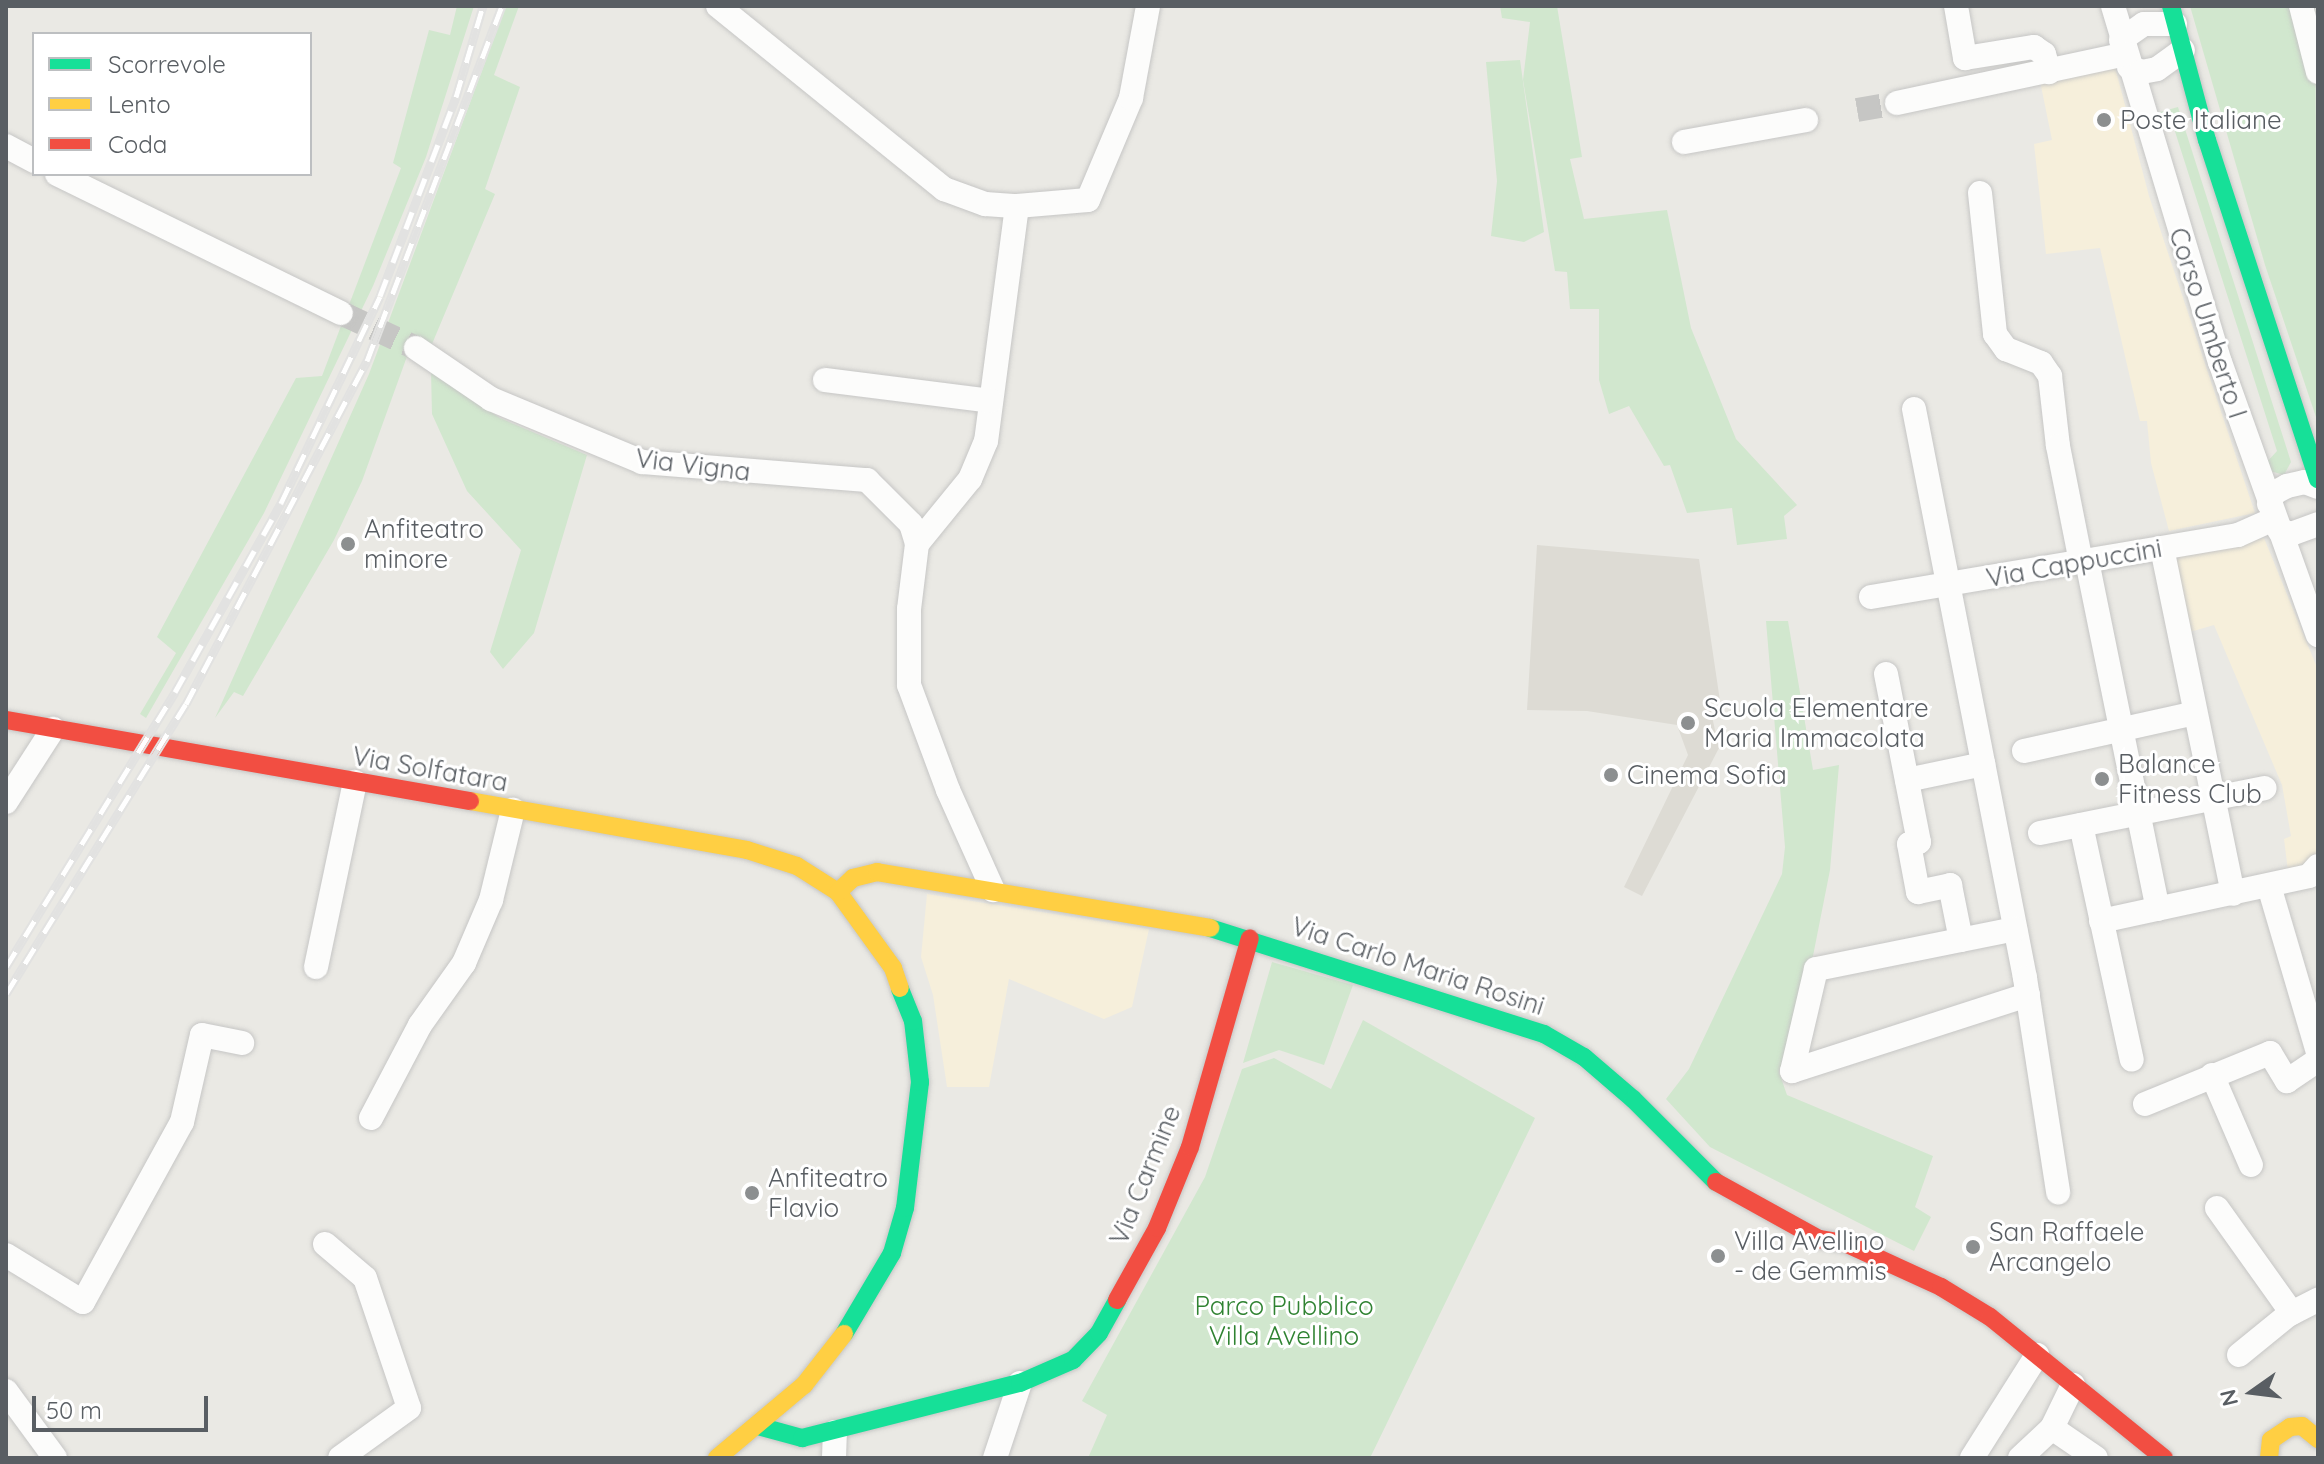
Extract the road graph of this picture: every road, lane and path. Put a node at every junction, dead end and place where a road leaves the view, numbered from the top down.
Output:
1 (718, 6) edge
2 (1148, 6) edge
3 (1956, 6) edge
4 (2113, 6) edge
5 (2301, 6) edge
6 (2173, 15) edge
7 (2183, 50) junction
8 (2125, 54) junction
9 (2049, 72) junction
10 (2318, 72) edge
11 (1897, 103) tunnel mouth
12 (1806, 120) dead end
13 (1684, 142) dead end
14 (6, 146) edge
15 (32, 160) edge
16 (61, 176) edge
17 (1980, 193) dead end
18 (1017, 206) junction
19 (341, 313) tunnel mouth
20 (416, 348) tunnel mouth
21 (825, 380) dead end
22 (991, 401) junction
23 (1914, 409) dead end
24 (2318, 479) edge
25 (2318, 487) edge
26 (2274, 518) junction
27 (2318, 524) edge
28 (917, 544) junction
29 (2162, 548) junction
30 (2084, 562) junction
31 (1947, 584) junction
32 (1871, 597) dead end
33 (2318, 635) edge
34 (1886, 674) dead end
35 (2195, 713) junction
36 (6, 720) edge
37 (53, 729) junction
38 (2120, 729) junction
39 (2024, 751) dead end
40 (1983, 764) junction
41 (1907, 780) junction
42 (355, 782) junction
43 (2265, 788) dead end
44 (2213, 798) junction
45 (6, 802) edge
46 (513, 810) junction
47 (2137, 813) junction
48 (2081, 825) junction
49 (2040, 833) dead end
50 (2318, 866) edge
51 (2269, 886) junction
52 (993, 890) junction
53 (838, 892) junction
54 (2233, 894) junction
55 (2158, 909) junction
56 (2101, 921) junction
57 (2015, 929) junction
58 (1250, 938) junction
59 (1961, 940) junction
60 (316, 967) dead end
61 (2028, 995) junction
62 (242, 1043) dead end
63 (2318, 1053) edge
64 (2132, 1060) dead end
65 (2318, 1060) edge
66 (2212, 1075) junction
67 (2145, 1104) dead end
68 (371, 1118) dead end
69 (2251, 1165) dead end
70 (2058, 1192) dead end
71 (2217, 1208) dead end
72 (325, 1244) dead end
73 (6, 1255) edge
74 (2318, 1300) edge
75 (2292, 1313) junction
76 (2037, 1355) junction
77 (2239, 1355) dead end
78 (1020, 1383) junction
79 (2073, 1385) junction
80 (7, 1394) edge
81 (758, 1426) junction
82 (2052, 1428) junction
83 (835, 1432) junction
84 (2318, 1439) edge
85 (55, 1458) edge
86 (340, 1458) edge
87 (717, 1458) edge
88 (834, 1458) edge
89 (995, 1458) edge
90 (1972, 1458) edge
91 (2020, 1458) edge
92 (2096, 1458) edge
93 (2164, 1458) edge
94 (2269, 1458) edge

1 - 18 street
2 - 18 street
3 - 9 street
4 - 8 street, Corso Umberto I
5 - 10 street
6 - 7 street
6 - 8 street
7 - 8 street
7 - 24 street
8 - 9 street
8 - 26 street, Corso Umberto I
9 - 11 street
12 - 13 street
14 - 15 street
16 - 19 street
17 - 30 street
18 - 22 street
20 - 28 street, Via Vigna
21 - 22 street
22 - 28 street
23 - 31 street
25 - 26 street
26 - 27 street
26 - 29 street, Via Cappuccini
26 - 33 street, Corso Umberto I
28 - 52 street
29 - 30 street, Via Cappuccini
29 - 35 street
30 - 31 street, Via Cappuccini
30 - 38 street
31 - 32 street, Via Cappuccini
31 - 40 street
34 - 41 street
35 - 38 street
35 - 44 street
36 - 37 street, Via Solfatara
37 - 42 street, Via Solfatara
37 - 45 street
38 - 39 street
38 - 47 street
40 - 41 street
40 - 57 street
41 - 59 street
42 - 46 street, Via Solfatara
42 - 60 street
43 - 44 street
44 - 47 street
44 - 54 street
46 - 53 street, Via Solfatara
46 - 68 street
47 - 48 street
47 - 55 street
48 - 49 street
48 - 56 street
50 - 51 street
51 - 54 street
51 - 63 street
52 - 53 street, Via Carlo Maria Rosini
52 - 58 street, Via Carlo Maria Rosini
53 - 81 street
54 - 55 street
55 - 56 street
56 - 64 street
57 - 59 street
57 - 61 street
58 - 76 street, Via Carlo Maria Rosini
58 - 78 street, Via Carmine
59 - 61 street
61 - 70 street
62 - 73 street
65 - 66 street
66 - 67 street
66 - 69 street
71 - 75 street
72 - 86 street
74 - 75 street
75 - 77 street
76 - 79 street, Via Carlo Maria Rosini
76 - 90 street
78 - 83 street, Via Carmine
78 - 89 street
79 - 82 street
79 - 93 street, Via Carlo Maria Rosini
80 - 85 street
81 - 83 street, Via Carmine
81 - 87 street
82 - 91 street
82 - 92 street
83 - 88 street
84 - 94 street

